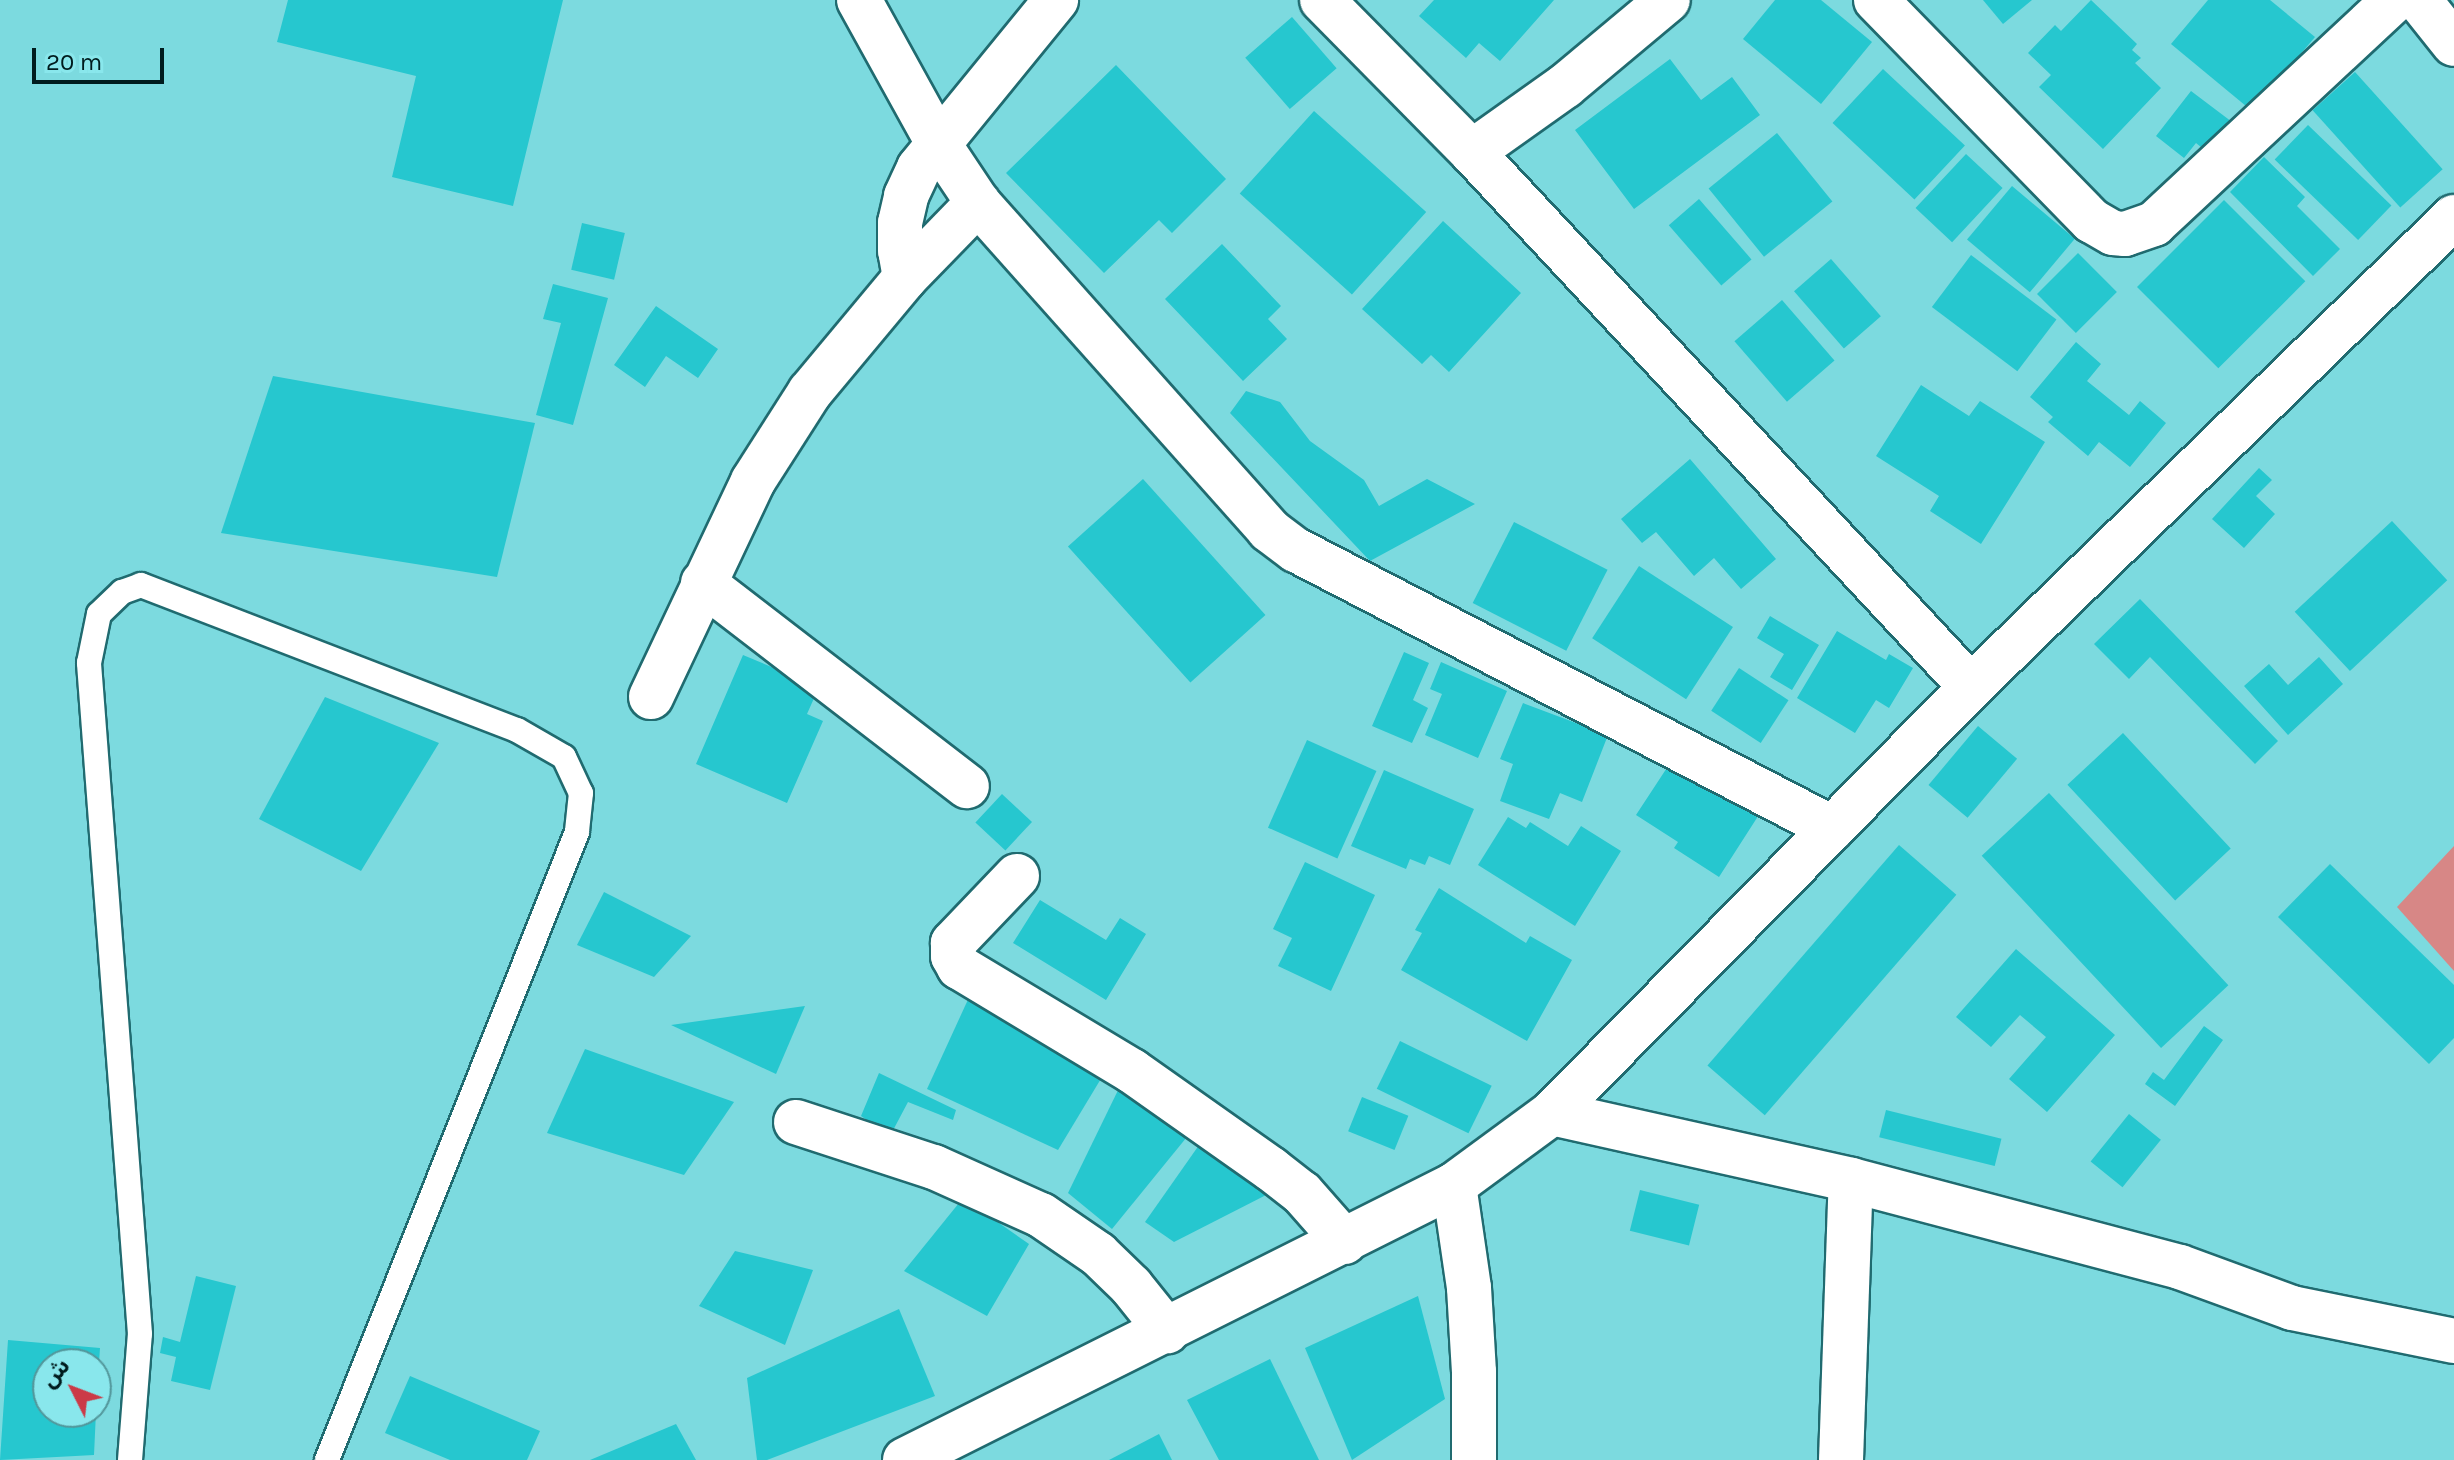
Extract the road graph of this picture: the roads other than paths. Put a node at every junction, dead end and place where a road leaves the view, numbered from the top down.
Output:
1 (859, 0) edge
2 (1056, 0) edge
3 (1322, 0) edge
4 (1668, 0) edge
5 (1876, 0) edge
6 (2394, 0) edge
7 (2419, 0) edge
8 (2454, 44) edge
9 (938, 143) junction
10 (1472, 152) junction
11 (978, 203) junction
12 (2454, 217) edge
13 (905, 278) junction
14 (703, 583) junction
15 (1971, 687) junction
16 (651, 697) dead end
17 (967, 786) dead end
18 (1832, 828) junction
19 (1017, 876) dead end
20 (1552, 1113) junction
21 (796, 1122) dead end
22 (1851, 1180) junction
23 (1454, 1185) junction
24 (1345, 1242) junction
25 (1167, 1331) junction
26 (2454, 1341) edge
27 (130, 1460) edge
28 (327, 1460) edge
29 (905, 1460) edge
30 (1474, 1460) edge
31 (1841, 1460) edge

1 - 9 street
2 - 9 street
3 - 10 street
4 - 10 street
5 - 6 street
7 - 8 street
9 - 11 street
9 - 13 street
10 - 15 street
11 - 13 street
11 - 18 street
12 - 15 street
13 - 14 street
14 - 16 street
14 - 17 street
15 - 18 street
18 - 20 street
19 - 24 street
20 - 22 street
20 - 23 street
21 - 25 street
22 - 26 street
22 - 31 street
23 - 24 street
23 - 30 street
24 - 25 street
25 - 29 street
27 - 28 lane

